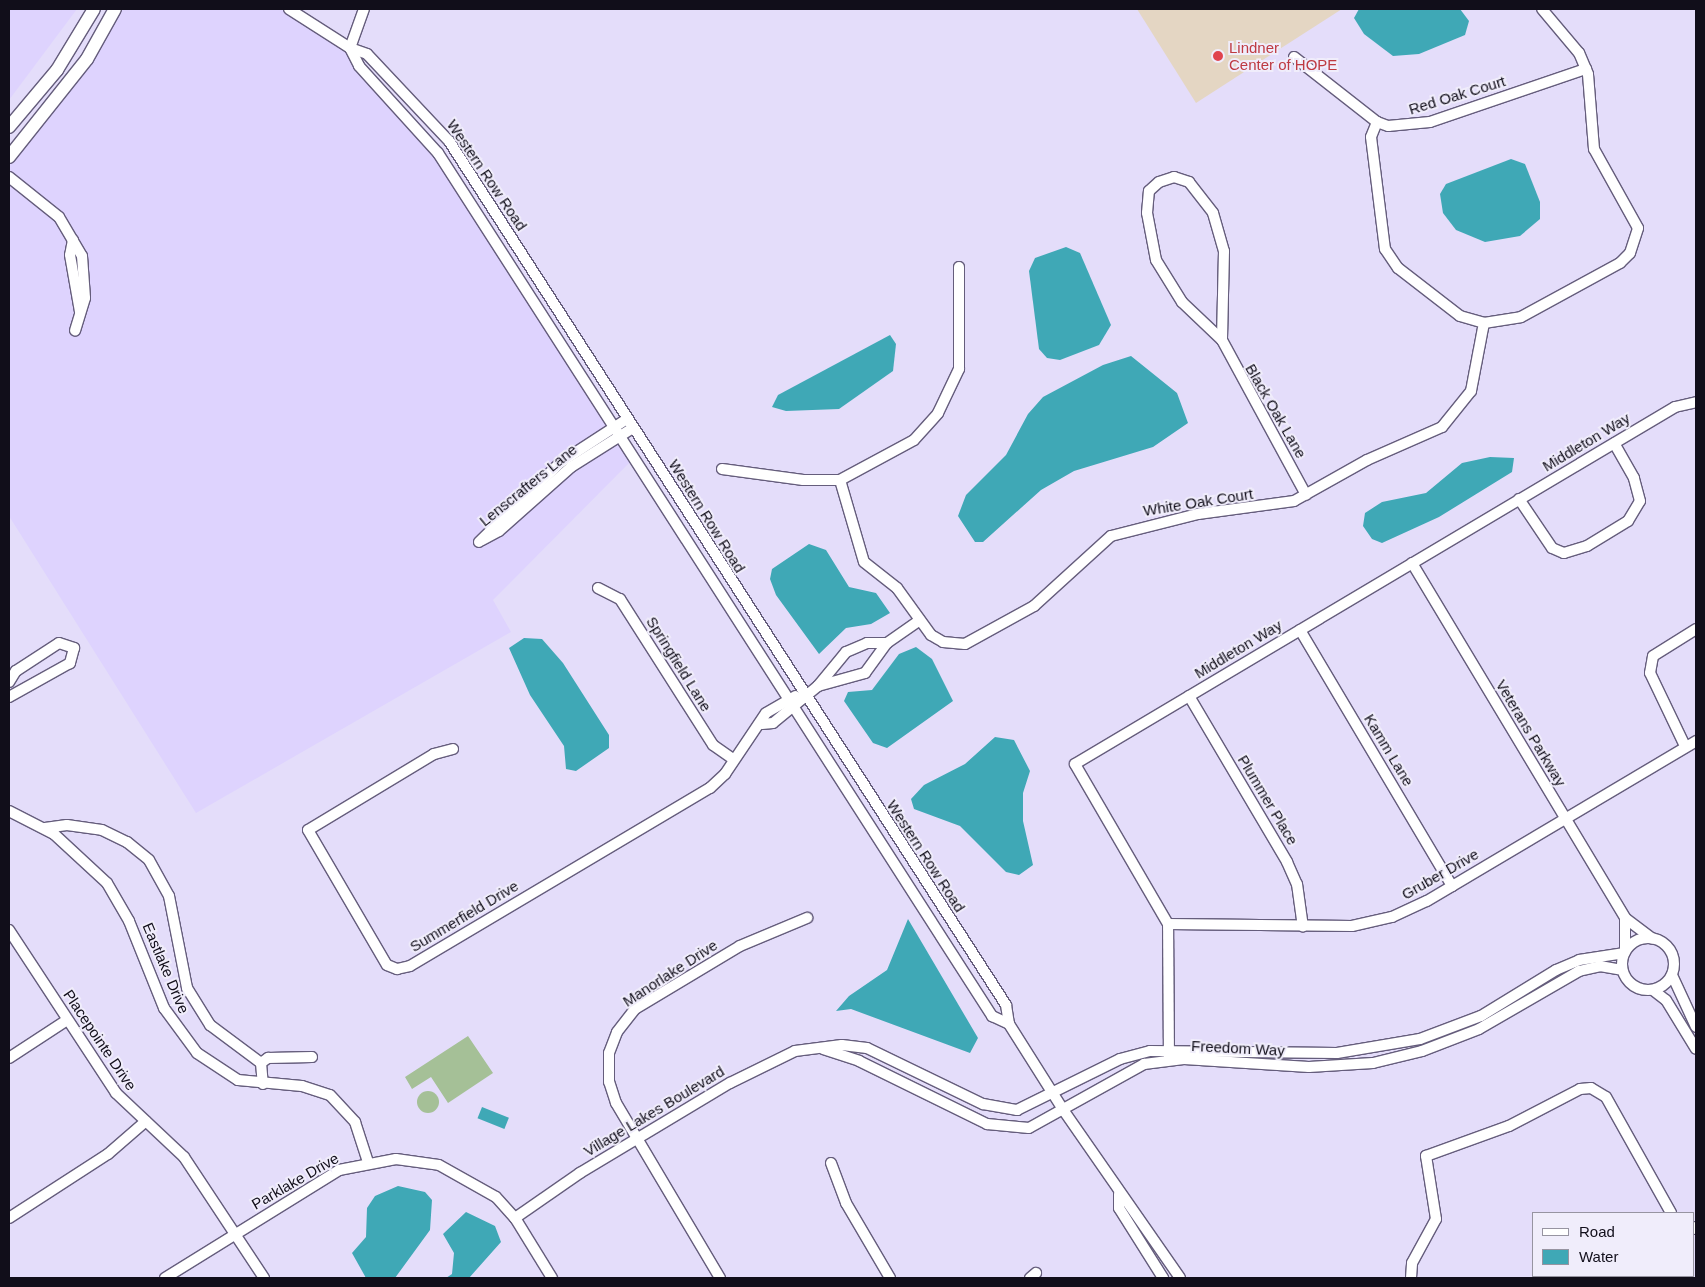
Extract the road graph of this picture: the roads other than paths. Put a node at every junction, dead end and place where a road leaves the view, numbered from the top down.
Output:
1 (94, 9) edge
2 (115, 9) edge
3 (289, 9) edge
4 (364, 9) edge
5 (1542, 9) edge
6 (350, 48) junction
7 (1294, 57) dead end
8 (1586, 69) junction
9 (1376, 122) junction
10 (9, 127) edge
11 (9, 157) edge
12 (9, 177) edge
13 (959, 267) dead end
14 (1484, 323) junction
15 (75, 332) dead end
16 (1222, 340) junction
17 (1696, 402) edge
18 (630, 423) junction
19 (617, 431) junction
20 (1614, 443) junction
21 (722, 469) dead end
22 (840, 480) junction
23 (1306, 495) junction
24 (1519, 499) junction
25 (1412, 563) junction
26 (598, 588) dead end
27 (920, 620) junction
28 (1696, 628) edge
29 (1300, 630) junction
30 (887, 643) junction
31 (9, 682) edge
32 (818, 686) junction
33 (803, 695) junction
34 (1189, 696) junction
35 (9, 697) edge
36 (788, 697) junction
37 (794, 708) junction
38 (762, 724) junction
39 (1696, 740) edge
40 (1686, 746) junction
41 (453, 749) dead end
42 (733, 759) junction
43 (9, 812) edge
44 (1564, 819) junction
45 (46, 828) junction
46 (1452, 886) junction
47 (807, 918) dead end
48 (1625, 918) junction
49 (1168, 924) junction
50 (1303, 927) junction
51 (9, 930) edge
52 (1652, 938) junction
53 (1624, 952) junction
54 (1622, 970) junction
55 (1672, 976) junction
56 (1653, 990) junction
57 (67, 1020) junction
58 (1009, 1024) junction
59 (1696, 1027) edge
60 (1420, 1039) junction
61 (817, 1048) junction
62 (1696, 1049) edge
63 (1422, 1051) junction
64 (1169, 1055) junction
65 (312, 1057) dead end
66 (9, 1058) edge
67 (261, 1063) junction
68 (263, 1084) junction
69 (1057, 1093) junction
70 (1064, 1111) junction
71 (146, 1121) junction
72 (638, 1139) junction
73 (368, 1162) junction
74 (831, 1163) dead end
75 (1119, 1194) junction
76 (1670, 1212) edge
77 (9, 1218) edge
78 (515, 1218) junction
79 (236, 1234) junction
80 (165, 1278) edge
81 (264, 1278) edge
82 (552, 1278) edge
83 (720, 1278) edge
84 (890, 1278) edge
85 (1164, 1278) edge
86 (1180, 1278) edge
87 (1411, 1278) edge

1 - 10 main road
2 - 11 main road
3 - 6 street, Western Row Road
4 - 6 street
5 - 8 street
6 - 18 street, Western Row Road
6 - 19 street, Western Row Road
7 - 9 street
8 - 9 street, Red Oak Court
8 - 14 street
9 - 14 street
12 - 15 street
13 - 22 street
14 - 23 street, White Oak Court
16 - 16 street, Black Oak Lane
16 - 23 street, Black Oak Lane
17 - 20 street, Middleton Way
18 - 19 street, Lenscrafters Lane
18 - 33 street, Western Row Road
19 - 19 street, Lenscrafters Lane
19 - 36 street, Western Row Road
20 - 24 street, Middleton Way
20 - 24 street
21 - 22 street
22 - 27 street, White Oak Court
23 - 27 street, White Oak Court
24 - 25 street, Middleton Way
25 - 29 street, Middleton Way
25 - 44 street, Veterans Parkway
26 - 42 street, Springfield Lane
27 - 30 street
28 - 40 street
29 - 34 street, Middleton Way
29 - 46 street, Kamm Lane
30 - 32 street
30 - 32 street
31 - 35 street
32 - 33 street
33 - 36 street, Summerfield Drive
33 - 37 street, Summerfield Drive
33 - 58 street, Western Row Road
34 - 49 street, Middleton Way
34 - 50 street, Plummer Place
36 - 37 street, Western Row Road
36 - 38 street, Summerfield Drive
37 - 38 street, Summerfield Drive
37 - 58 street, Western Row Road
38 - 42 street, Summerfield Drive
39 - 40 street, Gruber Drive
40 - 44 street, Gruber Drive
41 - 42 street, Summerfield Drive
43 - 45 street, Eastlake Drive
44 - 46 street, Gruber Drive
44 - 48 street, Veterans Parkway
45 - 67 street
45 - 68 street, Eastlake Drive
46 - 50 street, Gruber Drive
47 - 72 street, Manorlake Drive
48 - 52 street, Veterans Parkway
48 - 53 street
49 - 50 street, Gruber Drive
49 - 64 street
51 - 57 street, Placepointe Drive
52 - 53 street
52 - 55 street
53 - 54 street
53 - 60 street, Freedom Way
54 - 56 street
54 - 63 street, Freedom Way
55 - 56 street
55 - 59 street
56 - 62 street
57 - 66 street
57 - 71 street, Placepointe Drive
58 - 69 street, Western Row Road
60 - 63 street
60 - 64 street, Freedom Way
61 - 69 street, Village Lakes Boulevard
61 - 70 street
61 - 72 street, Village Lakes Boulevard
63 - 64 street, Freedom Way
64 - 69 street, Freedom Way
64 - 70 street, Freedom Way
65 - 67 street
67 - 68 street
68 - 73 street, Eastlake Drive
69 - 70 street, Western Row Road
70 - 75 street, Western Row Road
71 - 77 street
71 - 79 street, Placepointe Drive
72 - 78 street, Village Lakes Boulevard
72 - 83 street, Manorlake Drive
73 - 78 street, Parklake Drive
73 - 79 street, Parklake Drive
74 - 84 street
75 - 85 street, Western Row Road
75 - 86 street, Western Row Road
76 - 87 street
78 - 82 street, Parklake Drive
79 - 80 street, Parklake Drive
79 - 81 street, Placepointe Drive

